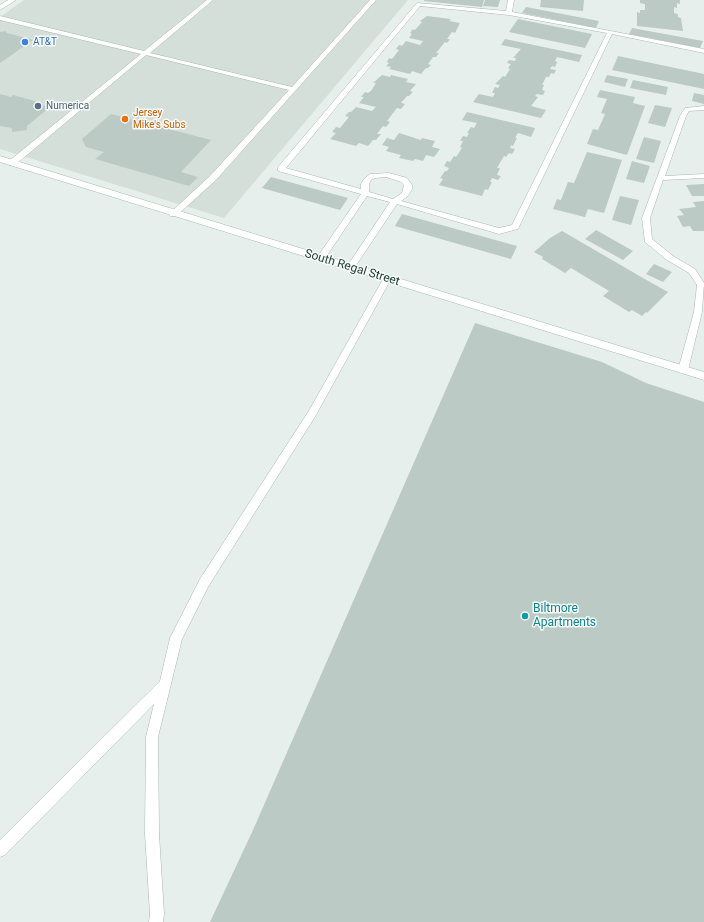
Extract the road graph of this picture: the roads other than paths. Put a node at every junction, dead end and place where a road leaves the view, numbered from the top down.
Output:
1 (13, 0) edge
2 (210, 0) edge
3 (374, 0) edge
4 (511, 0) edge
5 (0, 8) edge
6 (509, 13) junction
7 (0, 18) edge
8 (610, 32) junction
9 (704, 51) edge
10 (145, 54) junction
11 (293, 89) junction
12 (704, 108) edge
13 (0, 160) edge
14 (12, 163) junction
15 (704, 176) edge
16 (660, 178) junction
17 (365, 194) junction
18 (395, 201) junction
19 (173, 214) junction
20 (321, 258) junction
21 (350, 268) junction
22 (387, 279) junction
23 (683, 370) junction
24 (704, 376) edge
25 (164, 685) junction
26 (0, 850) edge
27 (156, 922) edge

1 - 5 main road
2 - 10 lane
3 - 11 lane
4 - 6 lane
6 - 8 lane
6 - 17 lane
7 - 10 lane
8 - 9 lane
8 - 18 lane
10 - 11 lane
10 - 14 lane
11 - 19 lane
12 - 16 lane
13 - 14 main road, South Regal Street
14 - 19 main road, South Regal Street
15 - 16 lane
16 - 23 lane
17 - 18 lane
17 - 18 lane
17 - 20 lane
18 - 21 lane
19 - 20 main road, South Regal Street
20 - 21 main road, South Regal Street
21 - 22 main road, South Regal Street
22 - 23 main road, South Regal Street
22 - 25 lane
23 - 24 main road, South Regal Street
25 - 26 lane
25 - 27 lane

